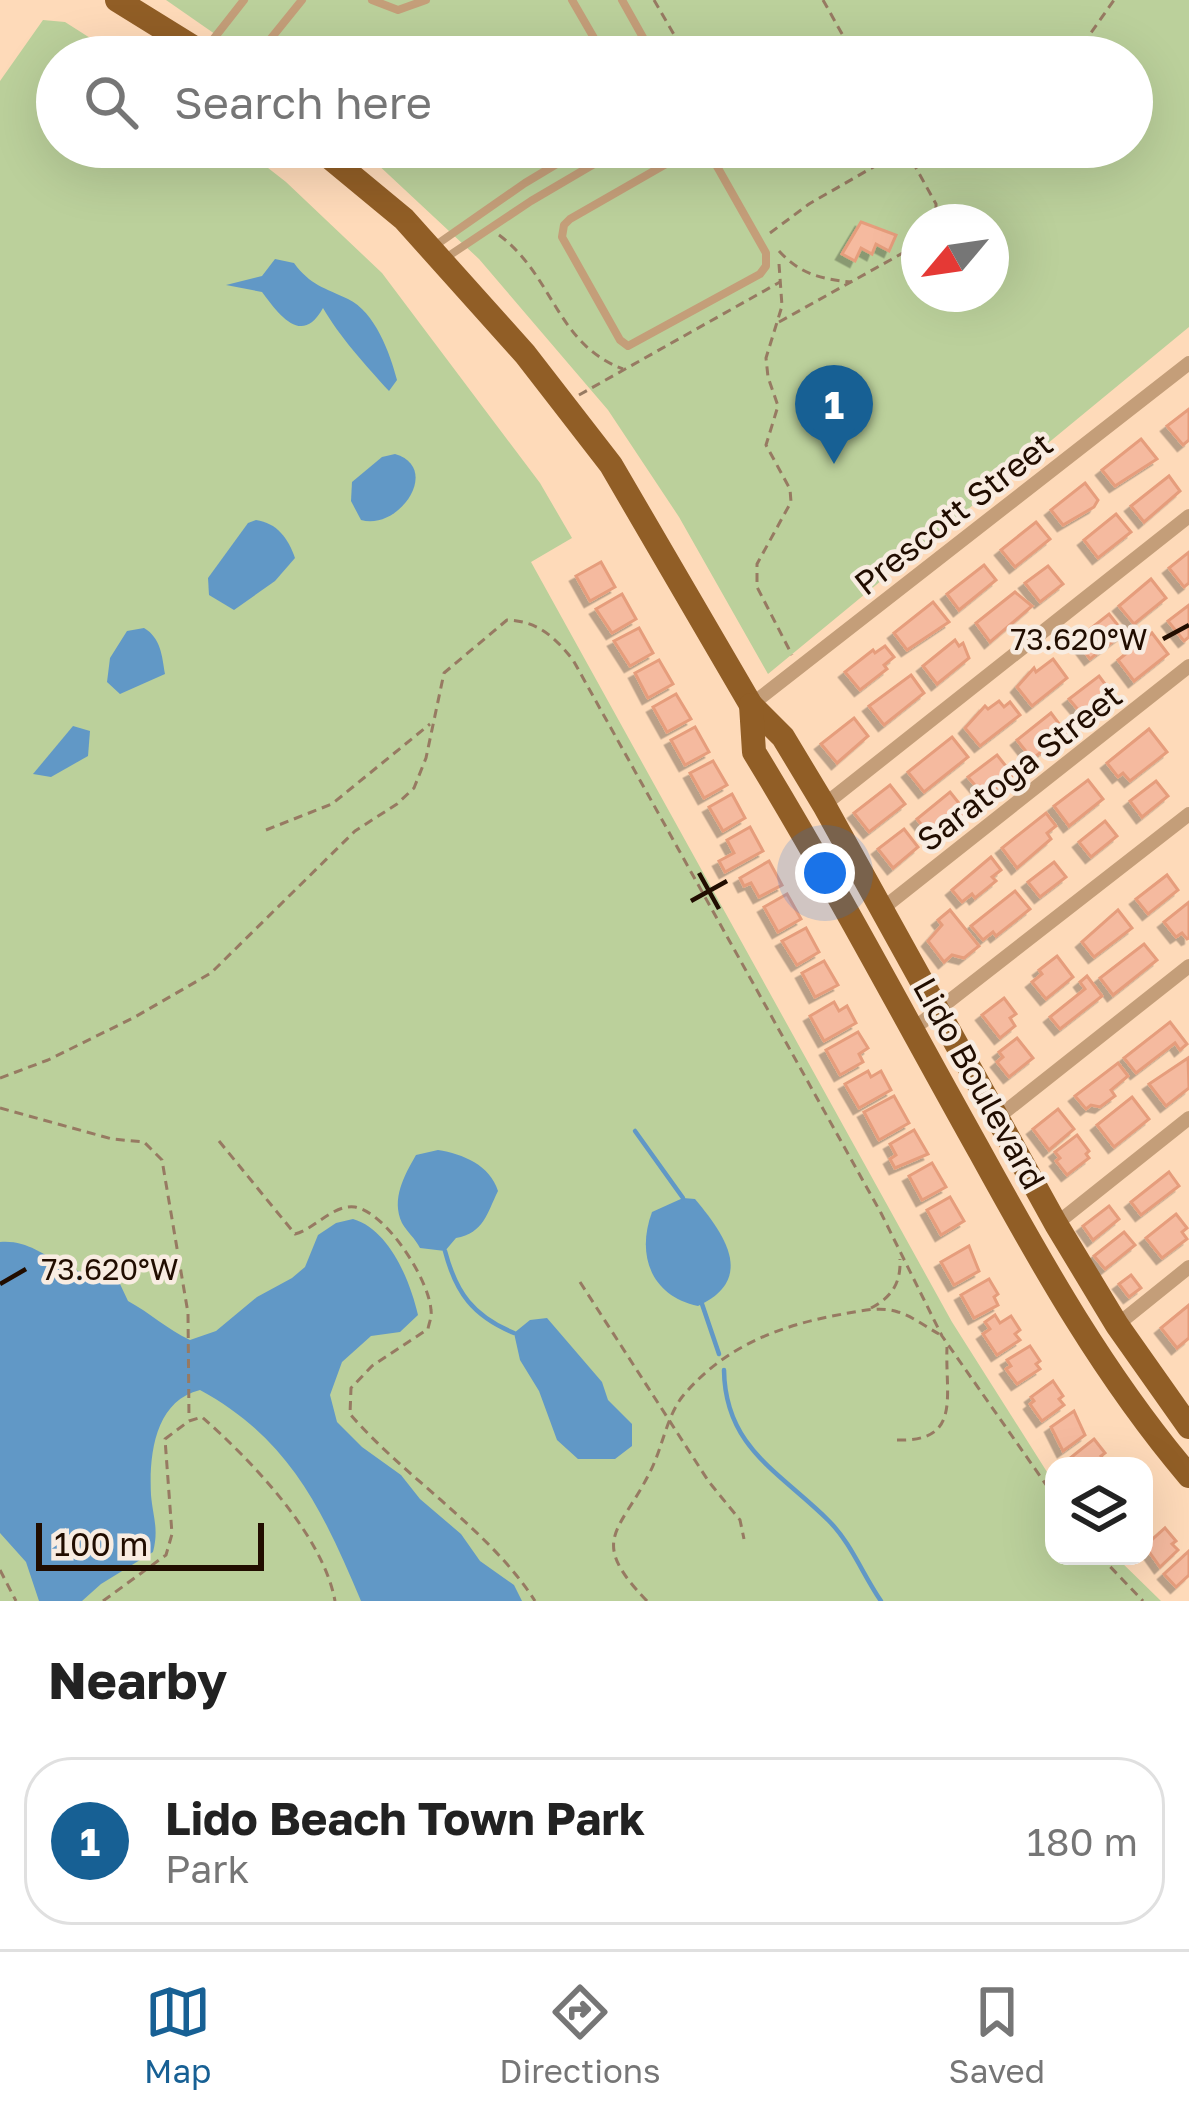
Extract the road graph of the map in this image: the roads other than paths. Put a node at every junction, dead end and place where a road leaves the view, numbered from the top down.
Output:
1 (117, 0) edge
2 (244, 0) edge
3 (302, 0) edge
4 (372, 0) edge
5 (426, 0) edge
6 (572, 0) edge
7 (622, 0) edge
8 (175, 36) edge
9 (219, 36) edge
10 (273, 36) edge
11 (593, 36) edge
12 (642, 36) edge
13 (342, 168) edge
14 (548, 168) edge
15 (589, 168) edge
16 (659, 168) edge
17 (718, 168) edge
18 (438, 254) junction
19 (1189, 363) edge
20 (1189, 516) edge
21 (1189, 666) edge
22 (751, 705) junction
23 (824, 805) junction
24 (1189, 814) edge
25 (882, 909) junction
26 (1189, 966) edge
27 (937, 1011) junction
28 (913, 1030) junction
29 (997, 1118) junction
30 (1189, 1118) edge
31 (1056, 1224) junction
32 (1189, 1267) edge
33 (1117, 1324) junction
34 (1187, 1422) edge
35 (1160, 1441) junction
36 (1189, 1476) edge

1 - 8 highway
2 - 9 lane
3 - 10 lane
4 - 5 lane
6 - 11 lane
7 - 12 lane
13 - 18 highway, Lido Boulevard
14 - 18 lane
15 - 18 lane
16 - 17 lane
18 - 22 highway, Lido Boulevard
19 - 22 street, Prescott Street
20 - 23 street
21 - 25 street, Saratoga Street
22 - 23 highway, Lido Boulevard
22 - 28 highway, Lido Boulevard
23 - 25 highway, Lido Boulevard
24 - 27 street
25 - 27 highway, Lido Boulevard
26 - 29 street
27 - 28 street
27 - 29 highway, Lido Boulevard
28 - 35 highway, Lido Boulevard
29 - 31 highway, Lido Boulevard
30 - 31 street
31 - 33 highway, Lido Boulevard
32 - 33 street
33 - 34 highway, Lido Boulevard
34 - 35 street
35 - 36 highway, Lido Boulevard

